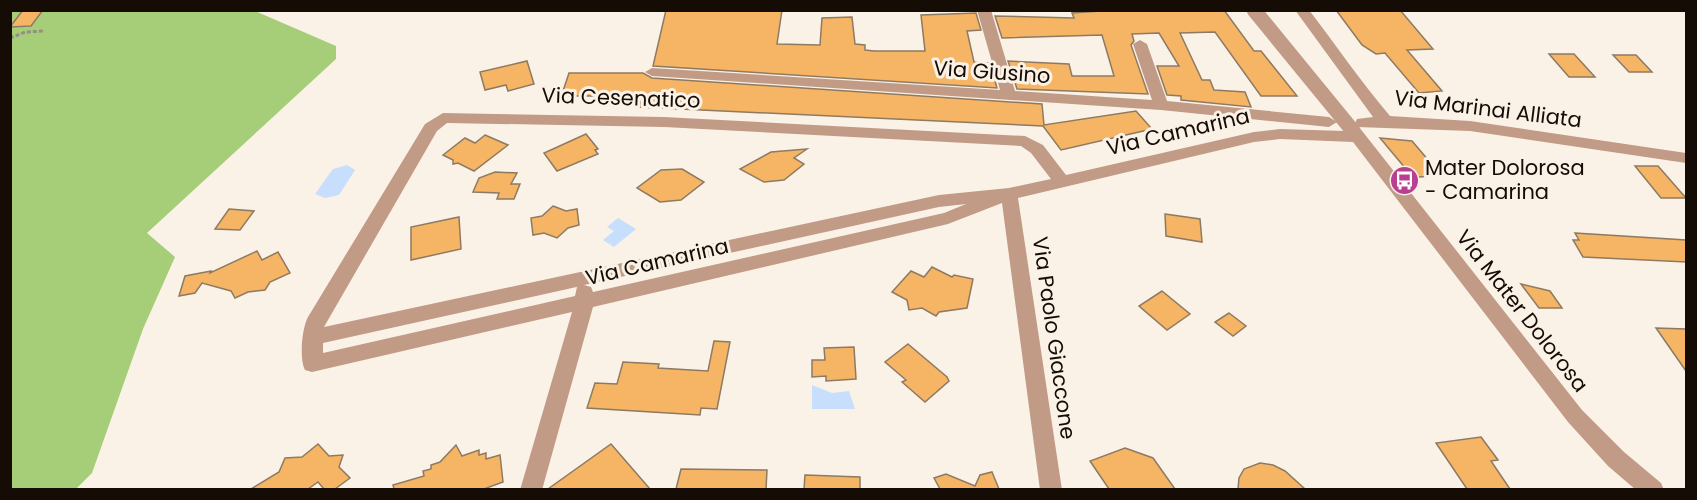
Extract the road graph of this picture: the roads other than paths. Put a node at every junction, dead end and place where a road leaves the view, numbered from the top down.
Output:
1 (984, 10) edge
2 (1254, 10) edge
3 (1301, 10) edge
4 (1140, 44) dead end
5 (652, 72) dead end
6 (1009, 94) junction
7 (1161, 105) junction
8 (1385, 121) junction
9 (1329, 122) dead end
10 (1358, 130) junction
11 (1686, 158) edge
12 (1062, 182) junction
13 (1010, 194) junction
14 (582, 278) junction
15 (585, 301) junction
16 (313, 337) junction
17 (312, 364) joint
18 (531, 489) edge
19 (1051, 489) edge
20 (1653, 489) edge

1 - 6 street
2 - 10 street, Via Mater Dolorosa, bridge
3 - 8 street, Via Marinai Alliata
4 - 7 street
5 - 6 street, Via Giusino
6 - 7 street, Via Giusino
7 - 9 street, Via Giusino
8 - 10 street
8 - 11 street, Via Marinai Alliata
10 - 12 street, Via Camarina
10 - 20 street, Via Mater Dolorosa
12 - 13 street, Via Camarina
12 - 16 street, Via Cesenatico
13 - 14 street, Via Camarina
13 - 15 street, Via Camarina
13 - 19 street, Via Paolo Giaccone
14 - 15 street
14 - 16 street, Via Camarina
15 - 17 street, Via Camarina
15 - 18 street
16 - 17 street, Via Cesenatico

